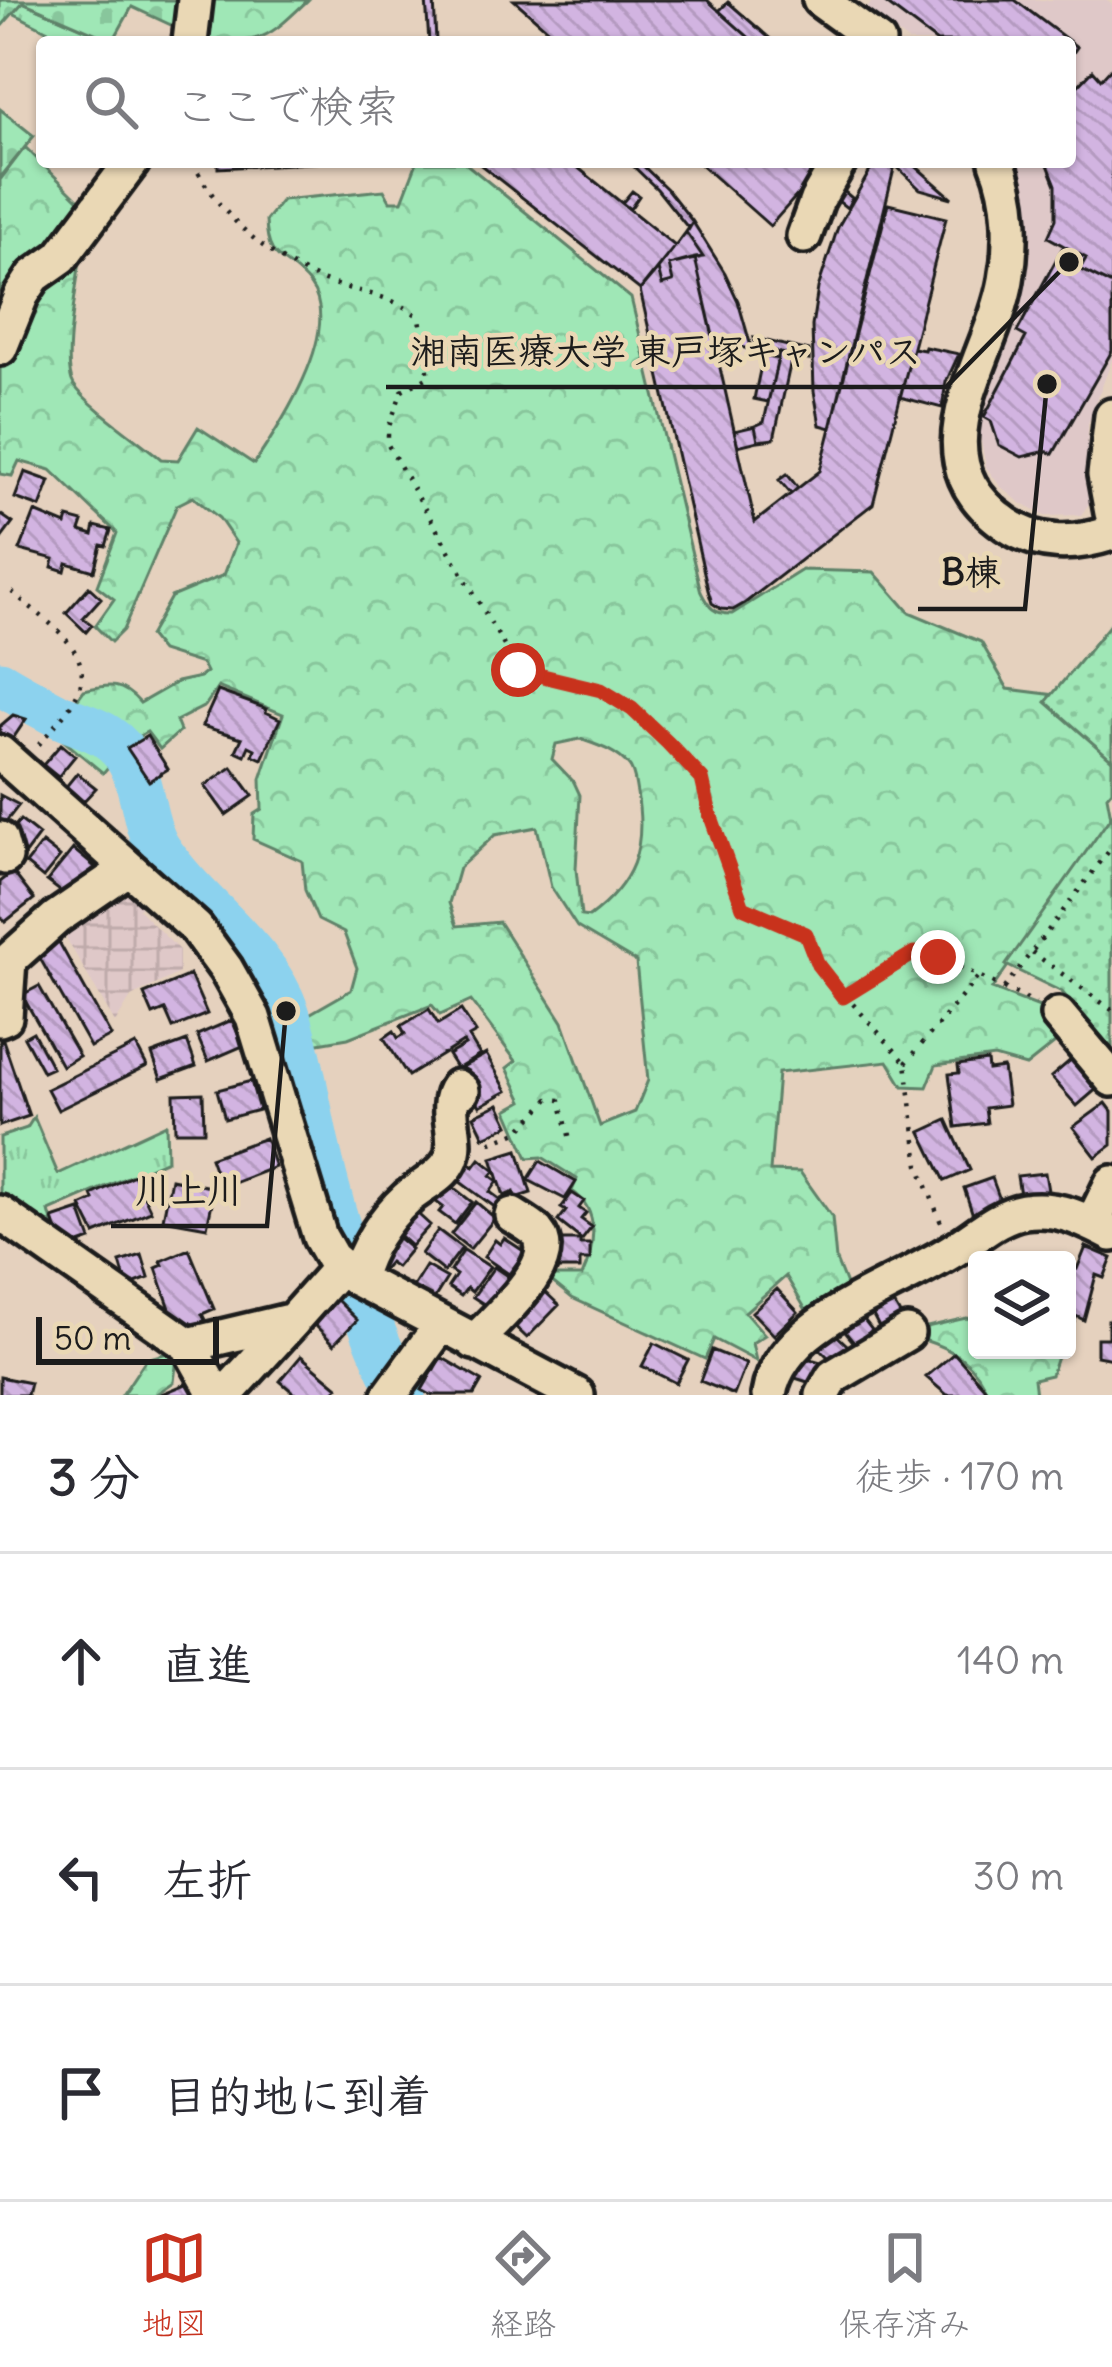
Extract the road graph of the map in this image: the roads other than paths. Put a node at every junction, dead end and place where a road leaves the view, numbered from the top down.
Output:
1 (195, 0) edge
2 (820, 0) edge
3 (191, 36) edge
4 (870, 36) edge
5 (128, 168) edge
6 (835, 168) edge
7 (999, 168) edge
8 (804, 236) dead end
9 (0, 348) edge
10 (1112, 416) edge
11 (1112, 513) edge
12 (1112, 533) edge
13 (9, 762) edge
14 (129, 868) junction
15 (1044, 1007) road end
16 (0, 1019) edge
17 (1112, 1079) edge
18 (462, 1091) road end
19 (1112, 1183) edge
20 (0, 1213) edge
21 (512, 1215) dead end
22 (1102, 1229) edge
23 (355, 1274) junction
24 (293, 1320) junction
25 (441, 1325) junction
26 (907, 1333) dead end
27 (474, 1342) junction
28 (188, 1345) junction
29 (779, 1393) edge
30 (216, 1395) edge
31 (225, 1395) edge
32 (390, 1395) edge
33 (577, 1395) edge
34 (823, 1395) edge

1 - 3 street
2 - 4 street
5 - 9 street
6 - 8 street
7 - 12 street
10 - 11 street
13 - 14 street
14 - 16 street
14 - 23 street
15 - 17 street
18 - 23 street
19 - 22 street
20 - 28 street
21 - 27 street
22 - 29 street
23 - 24 street
23 - 25 street
24 - 28 street
24 - 31 street
25 - 27 street
25 - 32 street
26 - 34 street
27 - 33 street
28 - 30 street

